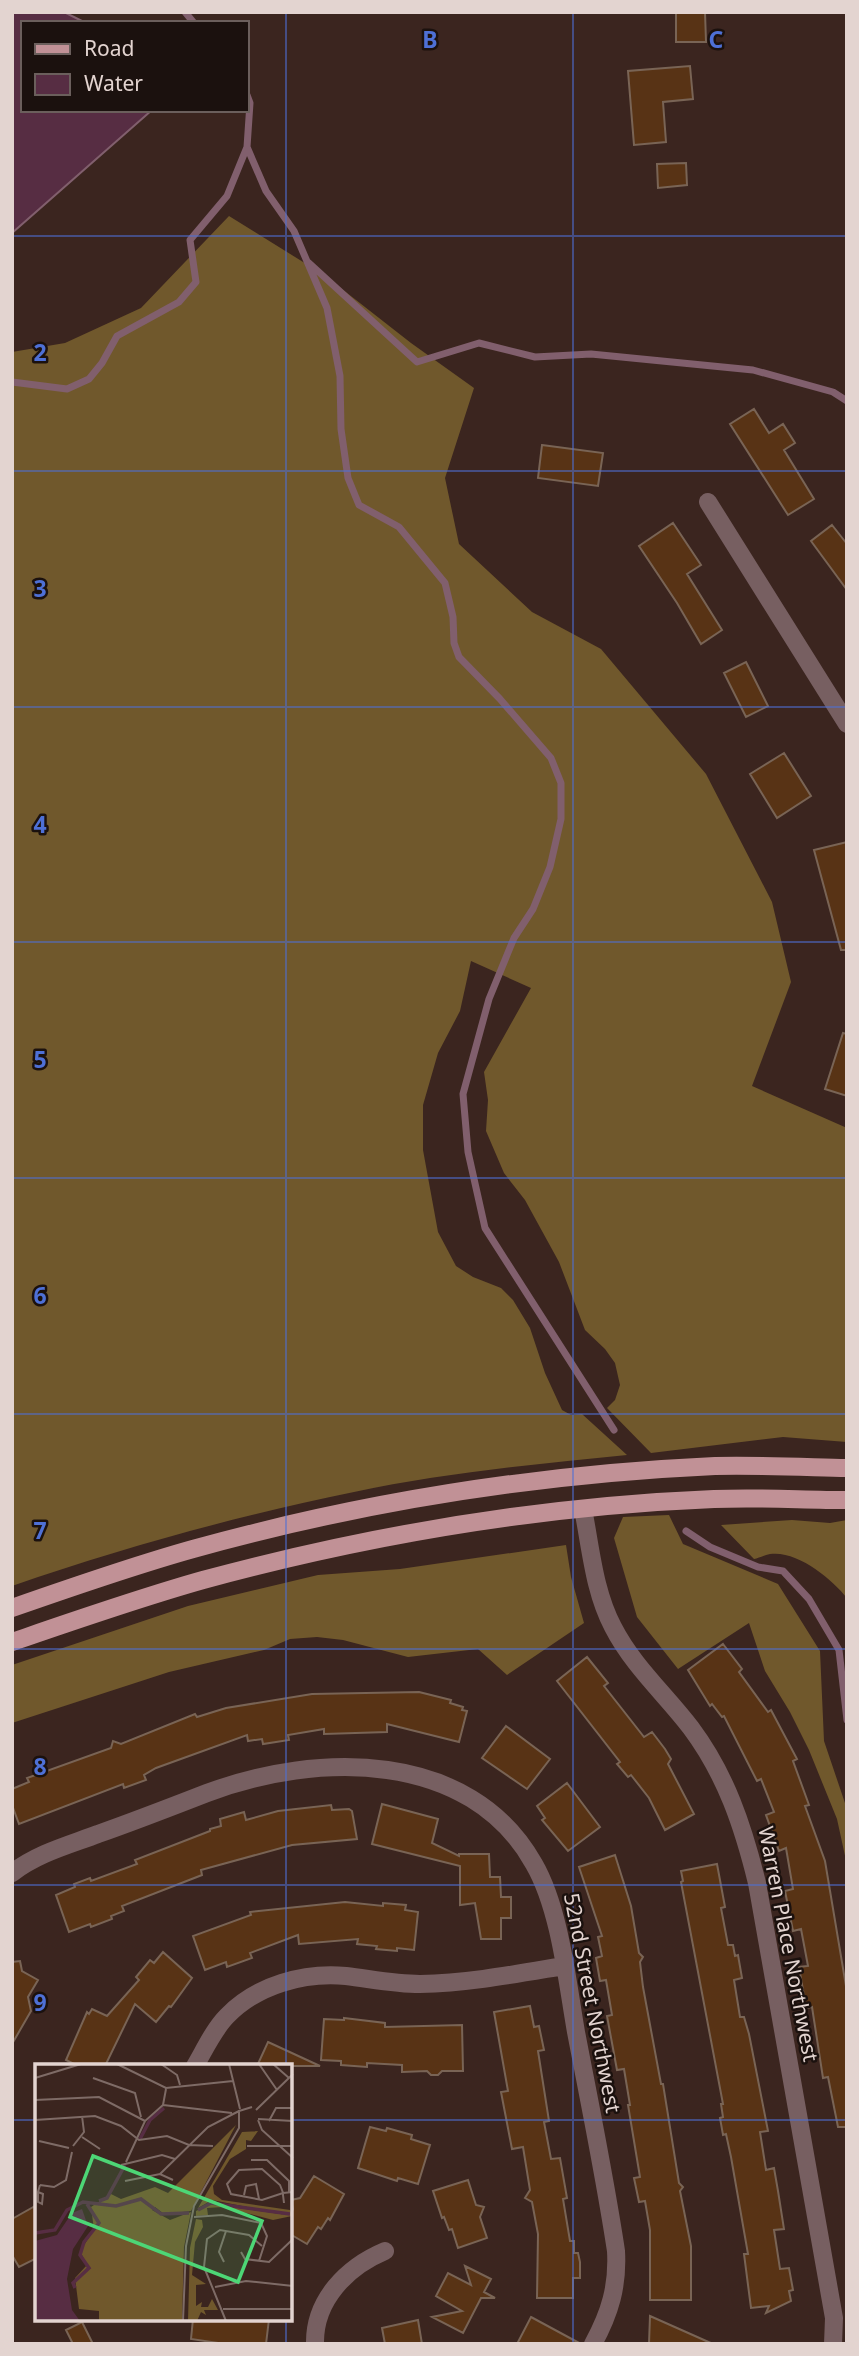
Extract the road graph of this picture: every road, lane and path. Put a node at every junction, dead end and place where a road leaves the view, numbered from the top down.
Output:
1 (708, 502) dead end
2 (847, 724) edge
3 (847, 1468) edge
4 (847, 1500) edge
5 (583, 1509) junction
6 (12, 1608) edge
7 (12, 1642) edge
8 (12, 1873) edge
9 (564, 1966) junction
10 (196, 2064) edge
11 (385, 2251) dead end
12 (315, 2344) edge
13 (593, 2344) edge
14 (833, 2344) edge

1 - 2 street
3 - 6 main road
4 - 5 main road
5 - 7 main road
5 - 14 street, Warren Place Northwest
8 - 9 street, 52nd Street Northwest
9 - 10 street
9 - 13 street, 52nd Street Northwest
11 - 12 street

